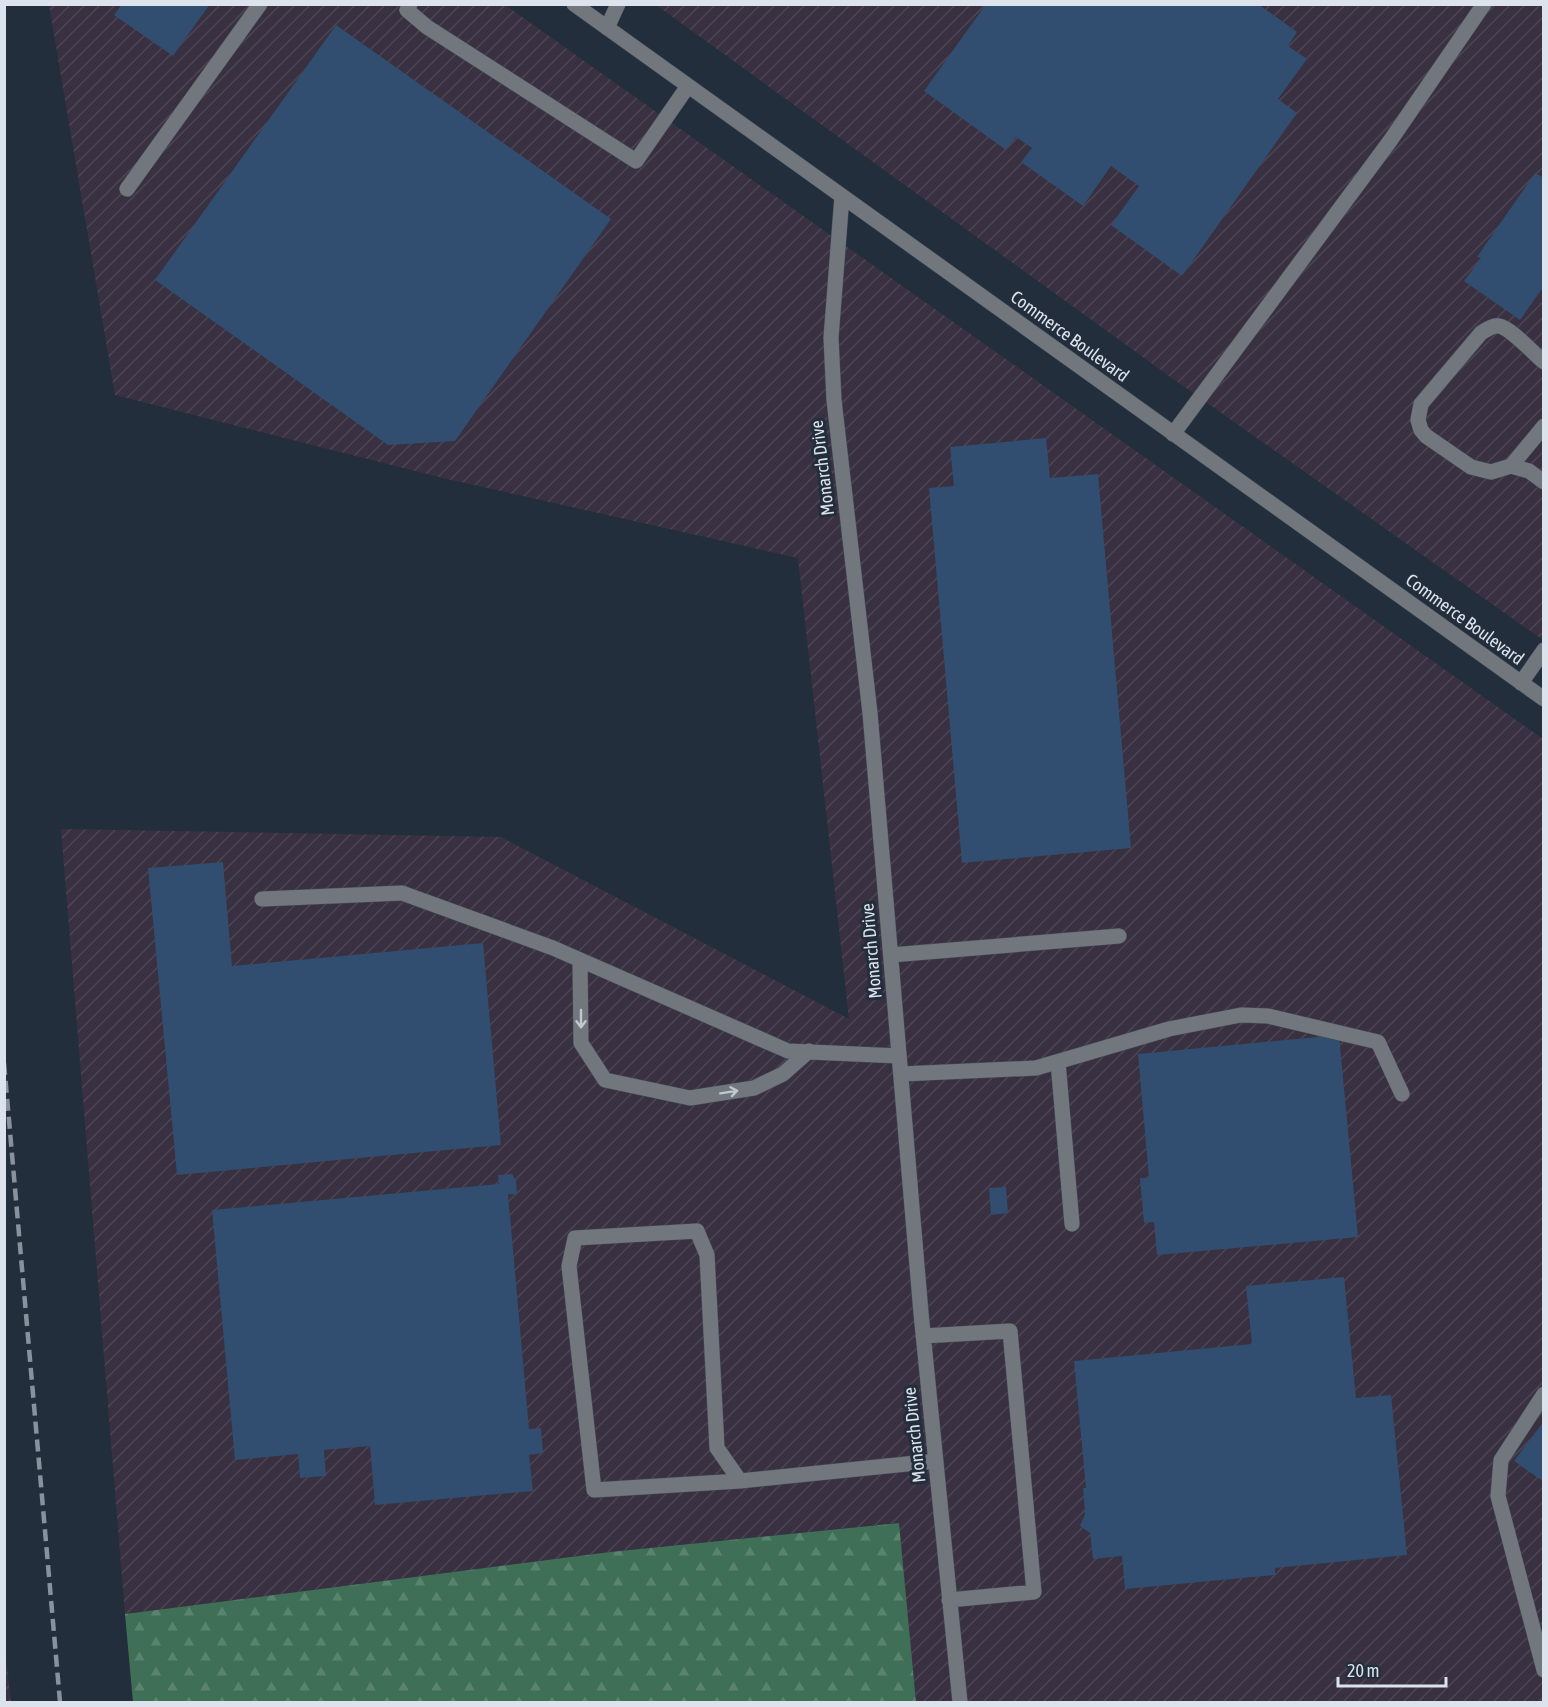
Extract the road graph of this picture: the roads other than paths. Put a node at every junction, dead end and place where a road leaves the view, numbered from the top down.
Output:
1 (260, 4) edge
2 (410, 4) edge
3 (574, 4) edge
4 (618, 4) edge
5 (1484, 4) edge
6 (607, 28) junction
7 (688, 86) junction
8 (127, 189) dead end
9 (842, 196) junction
10 (1544, 363) edge
11 (1544, 426) edge
12 (1173, 434) junction
13 (1511, 466) junction
14 (1544, 482) edge
15 (1544, 650) edge
16 (1521, 683) junction
17 (1544, 699) edge
18 (262, 899) dead end
19 (1119, 936) dead end
20 (891, 955) junction
21 (580, 960) junction
22 (809, 1051) junction
23 (899, 1056) junction
24 (1058, 1062) junction
25 (901, 1074) junction
26 (1402, 1094) dead end
27 (1072, 1224) dead end
28 (923, 1336) junction
29 (1544, 1394) edge
30 (936, 1461) junction
31 (740, 1481) junction
32 (950, 1600) junction
33 (1544, 1670) edge
34 (960, 1702) edge

1 - 8 street
2 - 7 street
3 - 6 street, Commerce Boulevard
4 - 6 street
5 - 12 street
6 - 7 street, Commerce Boulevard
7 - 9 street, Commerce Boulevard
9 - 12 street, Commerce Boulevard
9 - 20 street, Monarch Drive
10 - 13 street
11 - 13 street
12 - 16 street, Commerce Boulevard
13 - 14 street
15 - 16 street
16 - 17 street, Commerce Boulevard
18 - 21 street
19 - 20 street
20 - 23 street, Monarch Drive
21 - 22 street
21 -> 22 street
22 - 23 street
23 - 25 street, Monarch Drive
24 - 25 street
24 - 26 street
24 - 27 street
25 - 28 street, Monarch Drive
28 - 30 street, Monarch Drive
28 - 32 street
29 - 33 street
30 - 31 street
30 - 32 street, Monarch Drive
31 - 31 street
32 - 34 street, Monarch Drive

